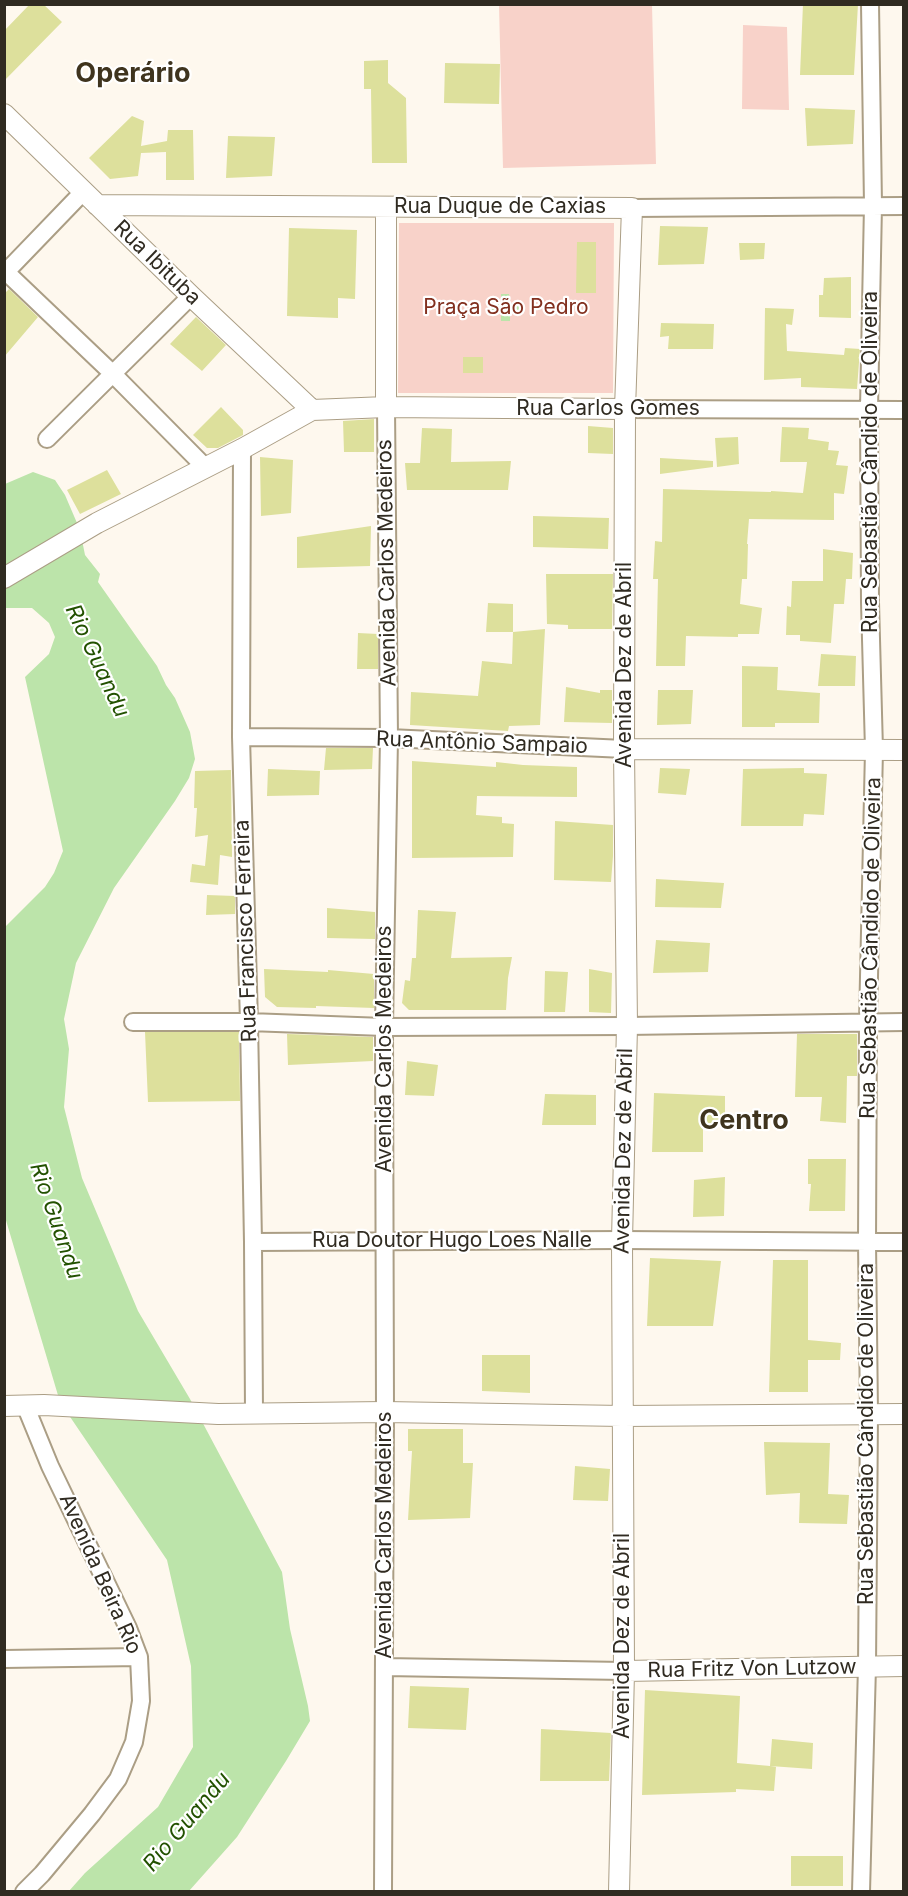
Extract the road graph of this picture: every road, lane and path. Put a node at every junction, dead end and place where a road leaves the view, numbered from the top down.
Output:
1 (870, 4) edge
2 (4, 114) edge
3 (90, 199) junction
4 (873, 205) junction
5 (903, 206) edge
6 (386, 207) junction
7 (632, 208) junction
8 (5, 272) edge
9 (191, 296) junction
10 (112, 373) junction
11 (386, 407) junction
12 (869, 409) junction
13 (312, 410) junction
14 (626, 410) junction
15 (903, 410) edge
16 (47, 439) dead end
17 (242, 448) junction
18 (205, 467) junction
19 (4, 578) edge
20 (241, 737) junction
21 (389, 738) junction
22 (624, 749) junction
23 (874, 750) junction
24 (903, 750) edge
25 (133, 1022) dead end
26 (249, 1022) junction
27 (868, 1022) junction
28 (903, 1022) edge
29 (627, 1026) junction
30 (384, 1027) junction
31 (622, 1240) junction
32 (253, 1242) junction
33 (384, 1242) junction
34 (867, 1242) junction
35 (903, 1242) edge
36 (34, 1405) junction
37 (4, 1406) edge
38 (385, 1412) junction
39 (254, 1414) junction
40 (869, 1414) junction
41 (903, 1414) edge
42 (622, 1416) junction
43 (140, 1657) junction
44 (4, 1659) edge
45 (867, 1666) junction
46 (903, 1666) edge
47 (385, 1667) junction
48 (624, 1671) junction
49 (24, 1892) edge
50 (383, 1892) edge
51 (619, 1892) edge
52 (861, 1892) edge

1 - 4 street, Rua Sebastião Cândido de Oliveira
2 - 3 street, Rua Ibituba
3 - 6 street, Rua Duque de Caxias
3 - 8 street
3 - 9 street, Rua Ibituba
4 - 5 street, Rua Duque de Caxias
4 - 7 street, Rua Duque de Caxias
4 - 12 street, Rua Sebastião Cândido de Oliveira
6 - 7 street, Rua Duque de Caxias
6 - 11 street, Avenida Carlos Medeiros
7 - 14 street, Avenida Dez de Abril
8 - 10 street
9 - 10 street
9 - 13 street, Rua Ibituba
10 - 16 street
10 - 18 street
11 - 13 street, Rua Carlos Gomes
11 - 14 street, Rua Carlos Gomes
11 - 21 street, Avenida Carlos Medeiros
12 - 14 street, Rua Carlos Gomes
12 - 15 street, Rua Carlos Gomes
12 - 23 street, Rua Sebastião Cândido de Oliveira
13 - 17 street
14 - 22 street, Avenida Dez de Abril
17 - 18 street
17 - 20 street, Rua Francisco Ferreira
18 - 19 street
20 - 21 street, Rua Antônio Sampaio
20 - 26 street, Rua Francisco Ferreira
21 - 22 street, Rua Antônio Sampaio
21 - 30 street, Avenida Carlos Medeiros
22 - 23 street, Rua Antônio Sampaio
22 - 29 street, Avenida Dez de Abril
23 - 24 street, Rua Antônio Sampaio
23 - 27 street, Rua Sebastião Cândido de Oliveira
25 - 26 street
26 - 30 street
26 - 32 street, Rua Francisco Ferreira
27 - 28 street
27 - 29 street
27 - 34 street, Rua Sebastião Cândido de Oliveira
29 - 30 street
29 - 31 street, Avenida Dez de Abril
30 - 33 street, Avenida Carlos Medeiros
31 - 33 street, Rua Doutor Hugo Loes Nalle
31 - 34 street, Rua Doutor Hugo Loes Nalle
31 - 42 street, Avenida Dez de Abril
32 - 33 street, Rua Doutor Hugo Loes Nalle
32 - 39 street, Rua Francisco Ferreira
33 - 38 street, Avenida Carlos Medeiros
34 - 35 street, Rua Doutor Hugo Loes Nalle
34 - 40 street, Rua Sebastião Cândido de Oliveira
36 - 37 street
36 - 39 street
36 - 43 street, Avenida Beira Rio
38 - 39 street
38 - 42 street
38 - 47 street, Avenida Carlos Medeiros
40 - 41 street
40 - 42 street
40 - 45 street, Rua Sebastião Cândido de Oliveira
42 - 48 street, Avenida Dez de Abril
43 - 44 street
43 - 49 street, Avenida Beira Rio
45 - 46 street, Rua Fritz Von Lutzow
45 - 48 street, Rua Fritz Von Lutzow
45 - 52 street, Rua Sebastião Cândido de Oliveira
47 - 48 street, Rua Fritz Von Lutzow
47 - 50 street, Avenida Carlos Medeiros
48 - 51 street, Avenida Dez de Abril

